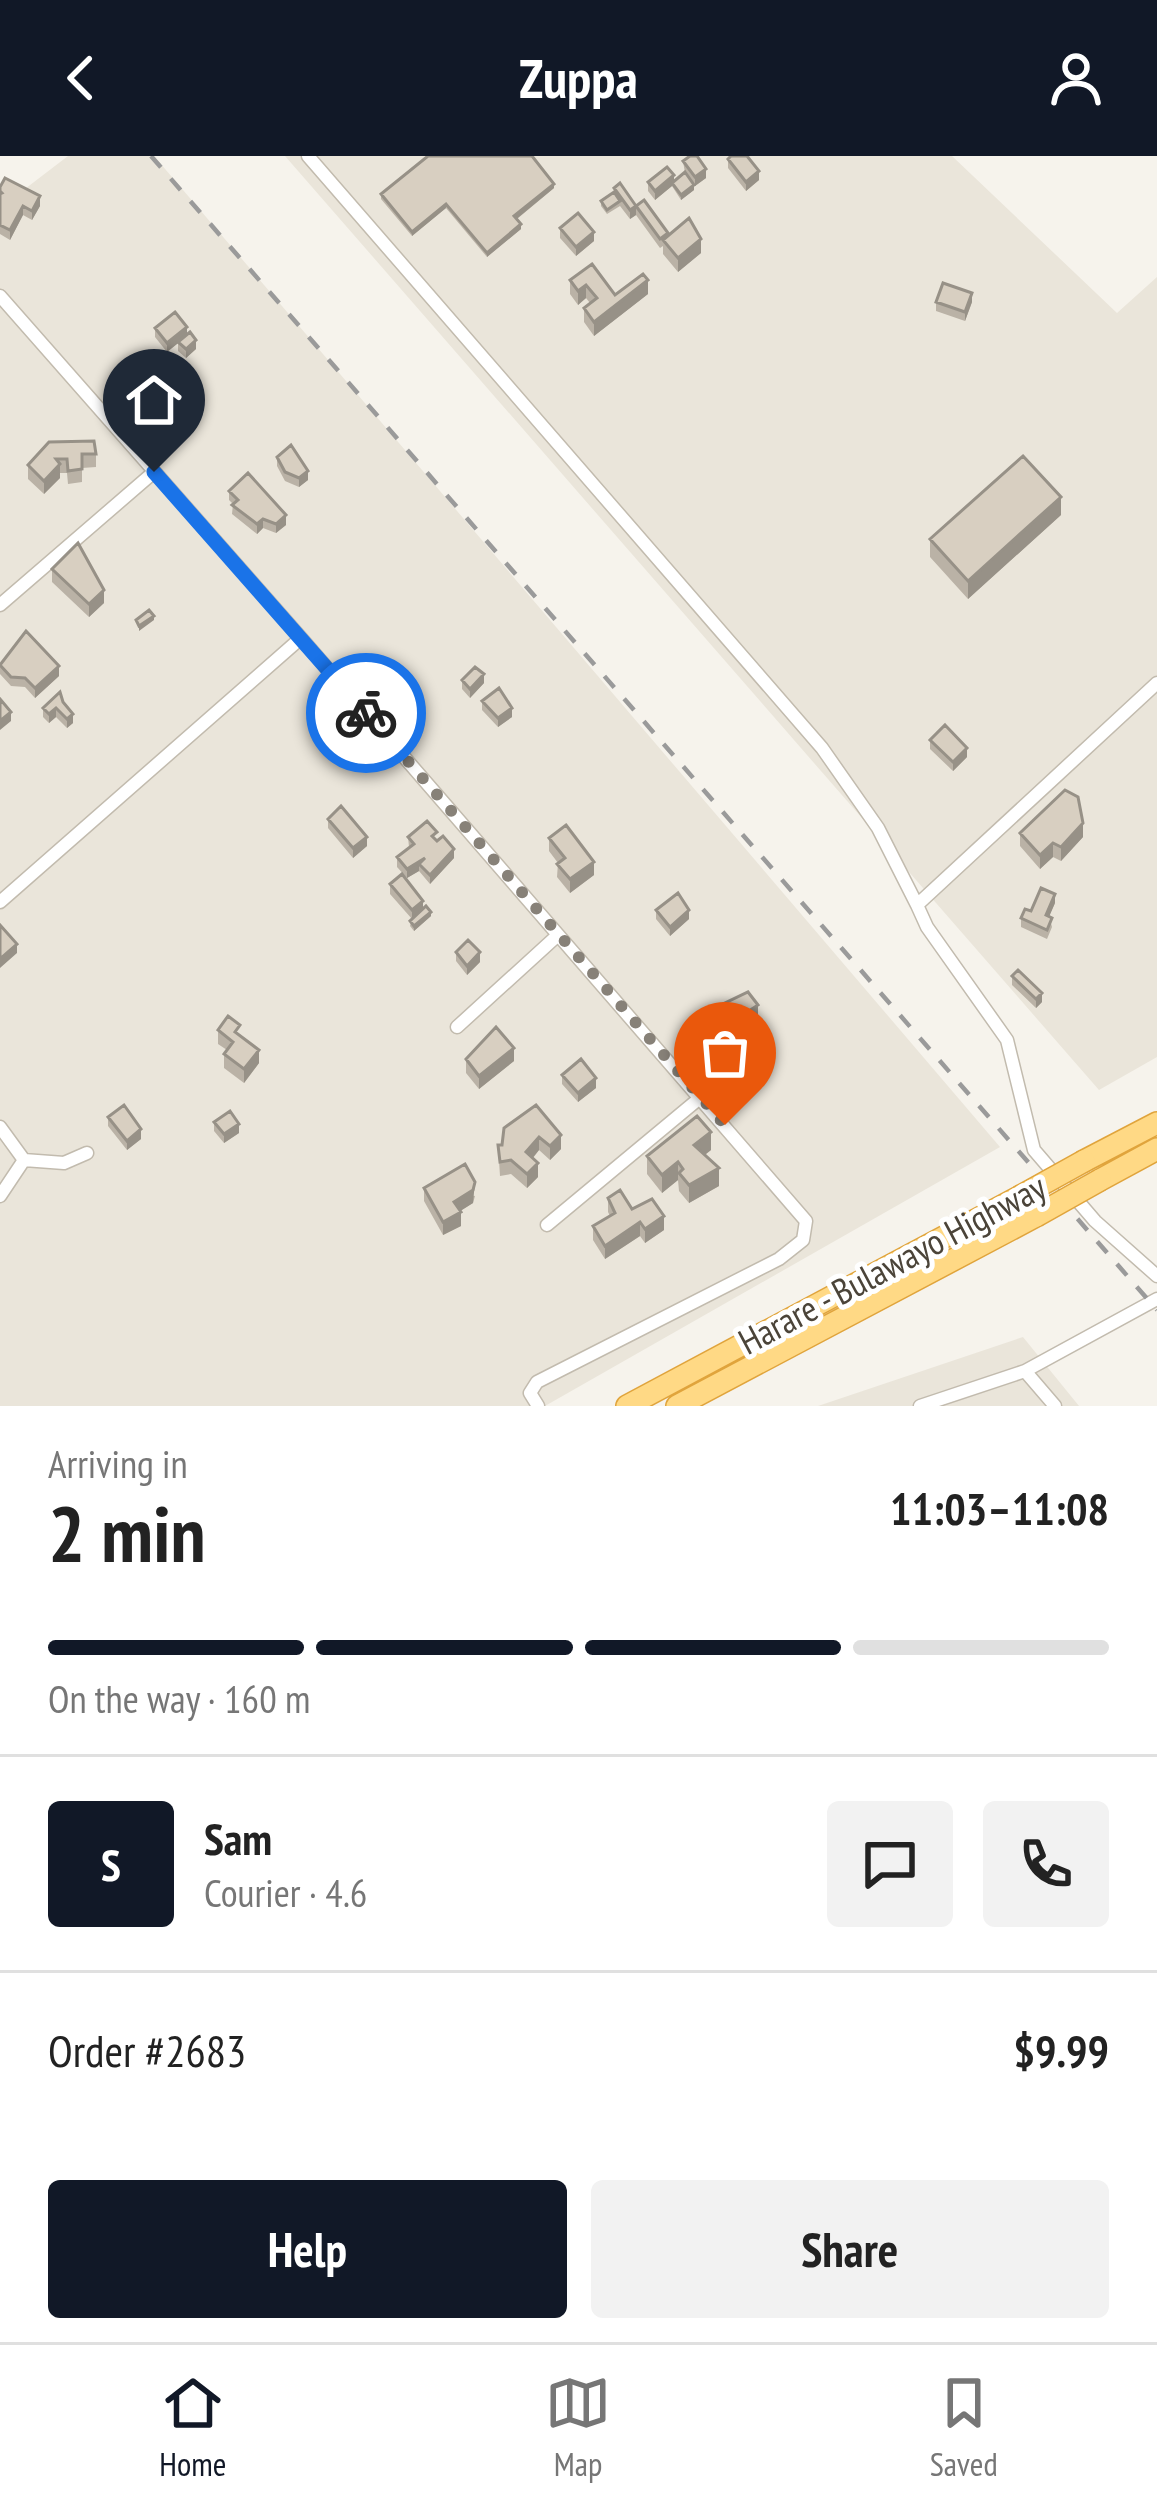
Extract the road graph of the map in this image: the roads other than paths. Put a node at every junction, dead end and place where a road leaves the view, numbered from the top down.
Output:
1 (308, 156) edge
2 (0, 296) edge
3 (154, 472) junction
4 (0, 604) edge
5 (301, 638) junction
6 (1157, 683) edge
7 (0, 902) edge
8 (917, 905) junction
9 (558, 935) junction
10 (458, 1027) dead end
11 (701, 1097) junction
12 (1157, 1123) edge
13 (0, 1126) edge
14 (1157, 1149) edge
15 (87, 1154) dead end
16 (23, 1160) junction
17 (0, 1196) edge
18 (547, 1225) dead end
19 (1157, 1276) edge
20 (1157, 1299) edge
21 (1025, 1371) junction
22 (538, 1406) edge
23 (627, 1406) edge
24 (677, 1406) edge
25 (920, 1406) edge
26 (1055, 1406) edge

1 - 8 street
2 - 3 street
3 - 4 street
3 - 5 street
5 - 7 street
5 - 9 street
6 - 8 street
8 - 19 street
9 - 10 street
9 - 11 street
11 - 18 street
11 - 22 street
12 - 23 highway, Harare - Bulawayo Highway, bridge
13 - 16 street
14 - 24 highway, Harare - Bulawayo Highway, bridge
15 - 16 street
16 - 17 street
20 - 21 street
21 - 25 street
21 - 26 street

